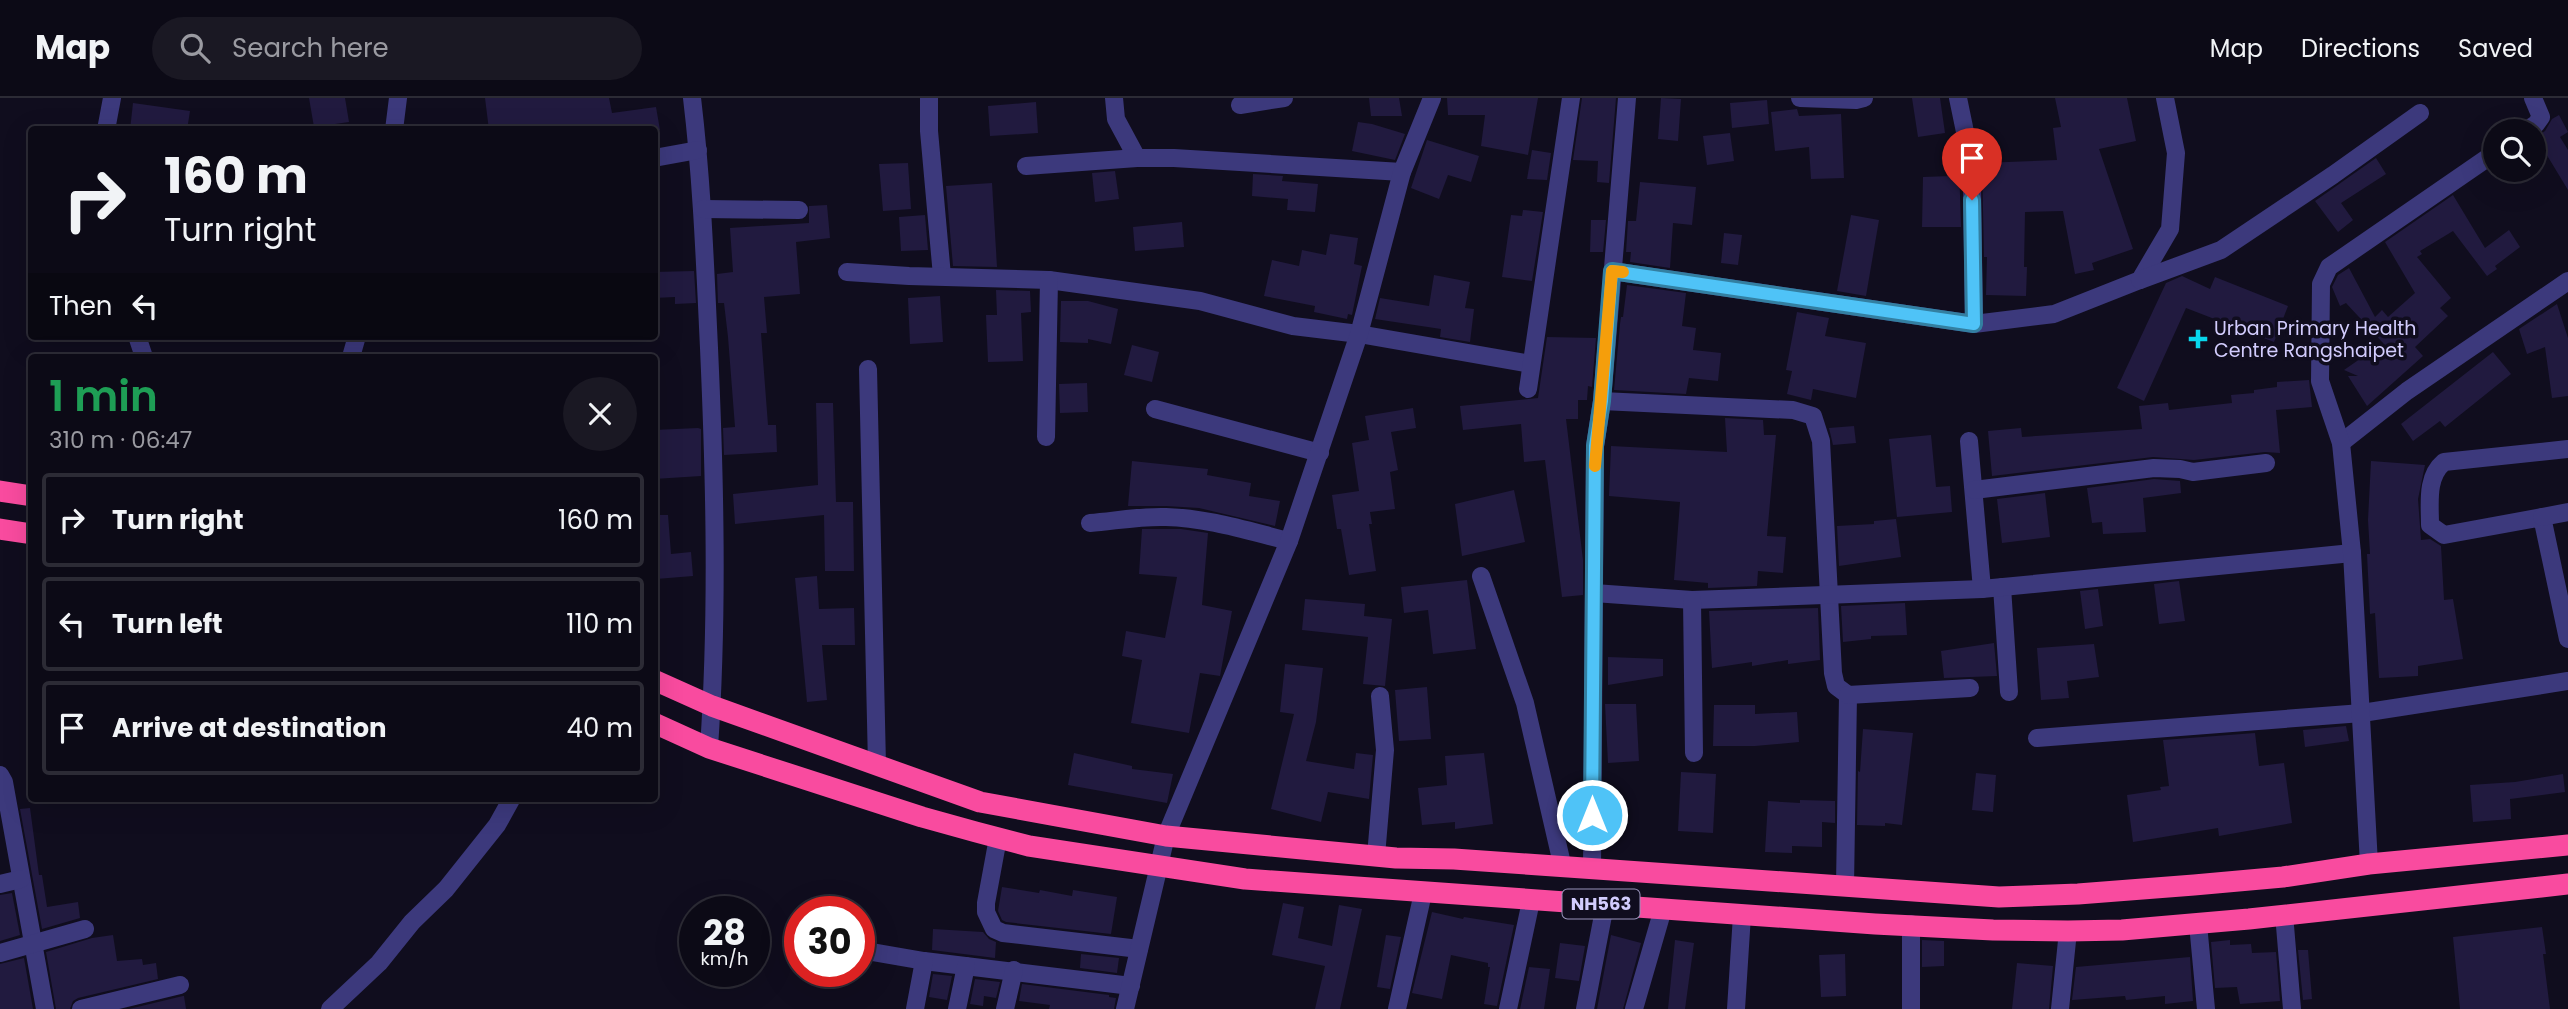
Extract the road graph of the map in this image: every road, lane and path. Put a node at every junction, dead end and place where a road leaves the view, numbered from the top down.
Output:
1 (111, 98) edge
2 (398, 98) edge
3 (692, 98) edge
4 (929, 98) edge
5 (1114, 98) edge
6 (1284, 98) edge
7 (1433, 98) edge
8 (1571, 98) edge
9 (1627, 98) edge
10 (1800, 98) edge
11 (1864, 98) edge
12 (1958, 98) edge
13 (2165, 98) edge
14 (2533, 98) edge
15 (1240, 105) dead end
16 (2420, 113) dead end
17 (2540, 119) edge
18 (107, 126) edge
19 (394, 126) edge
20 (698, 150) junction
21 (658, 157) edge
22 (1137, 158) junction
23 (2483, 161) edge
24 (1026, 166) dead end
25 (1402, 172) junction
26 (703, 209) junction
27 (799, 210) dead end
28 (1612, 271) junction
29 (847, 272) dead end
30 (942, 276) junction
31 (2140, 279) junction
32 (1049, 280) junction
33 (2568, 281) edge
34 (1974, 324) junction
35 (1359, 334) junction
36 (1531, 364) junction
37 (868, 369) dead end
38 (1528, 389) dead end
39 (1602, 401) junction
40 (1155, 409) dead end
41 (1046, 437) dead end
42 (1969, 441) dead end
43 (2341, 443) junction
44 (2568, 449) edge
45 (1320, 453) junction
46 (2266, 463) dead end
47 (1973, 490) junction
48 (0, 491) edge
49 (28, 495) edge
50 (2568, 512) edge
51 (2542, 517) junction
52 (1090, 523) dead end
53 (0, 529) edge
54 (28, 533) edge
55 (1289, 541) junction
56 (2352, 552) junction
57 (1481, 576) dead end
58 (2002, 587) junction
59 (1982, 589) junction
60 (1594, 593) junction
61 (1830, 594) junction
62 (1692, 600) junction
63 (2568, 639) edge
64 (2568, 681) edge
65 (658, 682) edge
66 (1969, 688) dead end
67 (2009, 692) dead end
68 (1847, 695) junction
69 (1381, 696) dead end
70 (712, 706) junction
71 (2361, 713) junction
72 (658, 725) edge
73 (2037, 738) dead end
74 (709, 747) junction
75 (1694, 753) dead end
76 (877, 765) junction
77 (0, 775) edge
78 (4, 802) edge
79 (510, 802) edge
80 (1166, 836) junction
81 (998, 838) junction
82 (2568, 845) edge
83 (1376, 856) junction
84 (1158, 864) junction
85 (2369, 864) junction
86 (1563, 868) junction
87 (1592, 870) junction
88 (22, 879) junction
89 (0, 884) edge
90 (2568, 884) edge
91 (1844, 886) junction
92 (1423, 893) junction
93 (1531, 901) junction
94 (1605, 905) junction
95 (1663, 909) junction
96 (1742, 915) junction
97 (2284, 915) junction
98 (1911, 924) junction
99 (2199, 924) junction
100 (85, 929) dead end
101 (2068, 931) junction
102 (33, 943) junction
103 (1139, 949) junction
104 (875, 952) edge
105 (0, 953) edge
106 (924, 961) junction
107 (966, 966) junction
108 (1014, 970) junction
109 (180, 985) dead end
110 (1130, 986) junction
111 (45, 1009) edge
112 (81, 1009) edge
113 (330, 1009) edge
114 (915, 1009) edge
115 (957, 1009) edge
116 (1005, 1009) edge
117 (1125, 1009) edge
118 (1397, 1009) edge
119 (1508, 1009) edge
120 (1585, 1009) edge
121 (1634, 1009) edge
122 (1736, 1009) edge
123 (1912, 1009) edge
124 (2060, 1009) edge
125 (2206, 1009) edge
126 (2292, 1009) edge

1 - 18 street
2 - 19 street
3 - 20 street
4 - 30 street
5 - 22 street
6 - 15 street
7 - 25 street
8 - 36 street
9 - 28 street
10 - 11 street
12 - 34 street
13 - 31 street
14 - 17 street
16 - 31 street
20 - 21 street
20 - 26 street
22 - 24 street
22 - 25 street
23 - 43 street
25 - 35 street
26 - 27 street
26 - 70 street
28 - 34 street
28 - 39 street
29 - 30 street
30 - 32 street
31 - 34 street
32 - 35 street
32 - 41 street
33 - 43 street
35 - 36 street
35 - 45 street
36 - 38 street
37 - 76 street
39 - 60 street
39 - 61 street
40 - 45 street
42 - 47 street
43 - 56 street
44 - 51 street
45 - 55 street
46 - 47 street
47 - 59 street
48 - 49 highway
50 - 51 street
51 - 63 street
52 - 55 street
53 - 54 highway
55 - 80 street
56 - 58 street
56 - 71 street
57 - 86 street
58 - 59 street
58 - 67 street
59 - 61 street
60 - 62 street
60 - 87 street
61 - 62 street
61 - 68 street
62 - 75 street
64 - 71 street
65 - 70 highway, NH563
66 - 68 street
68 - 91 street
69 - 83 street
70 - 74 street
70 - 76 highway, NH563
71 - 73 street
71 - 85 street
72 - 74 highway, NH563
74 - 81 highway, NH563
76 - 80 highway, NH563
77 - 78 street
78 - 88 street
79 - 113 street
80 - 83 highway, NH563
80 - 84 street
81 - 84 highway, NH563
81 - 103 street
82 - 85 highway, NH563
83 - 86 highway, NH563
84 - 92 highway, NH563
84 - 103 street
85 - 91 highway, NH563
86 - 87 highway, NH563
87 - 91 highway, NH563
88 - 89 street
88 - 102 street
90 - 97 highway, NH563
92 - 93 highway, NH563
92 - 118 street
93 - 94 highway, NH563
93 - 119 street
94 - 95 highway, NH563
94 - 120 street
95 - 96 highway, NH563
95 - 121 street
96 - 98 highway, NH563
96 - 122 street
97 - 99 highway, NH563
97 - 126 street
98 - 101 highway, NH563
98 - 123 street
99 - 101 highway, NH563
99 - 125 street
100 - 102 street
101 - 124 street
102 - 105 street
102 - 111 street
103 - 110 street
104 - 106 street
106 - 107 street
106 - 114 street
107 - 108 street
107 - 115 street
108 - 110 street
108 - 116 street
109 - 112 street
110 - 117 street

